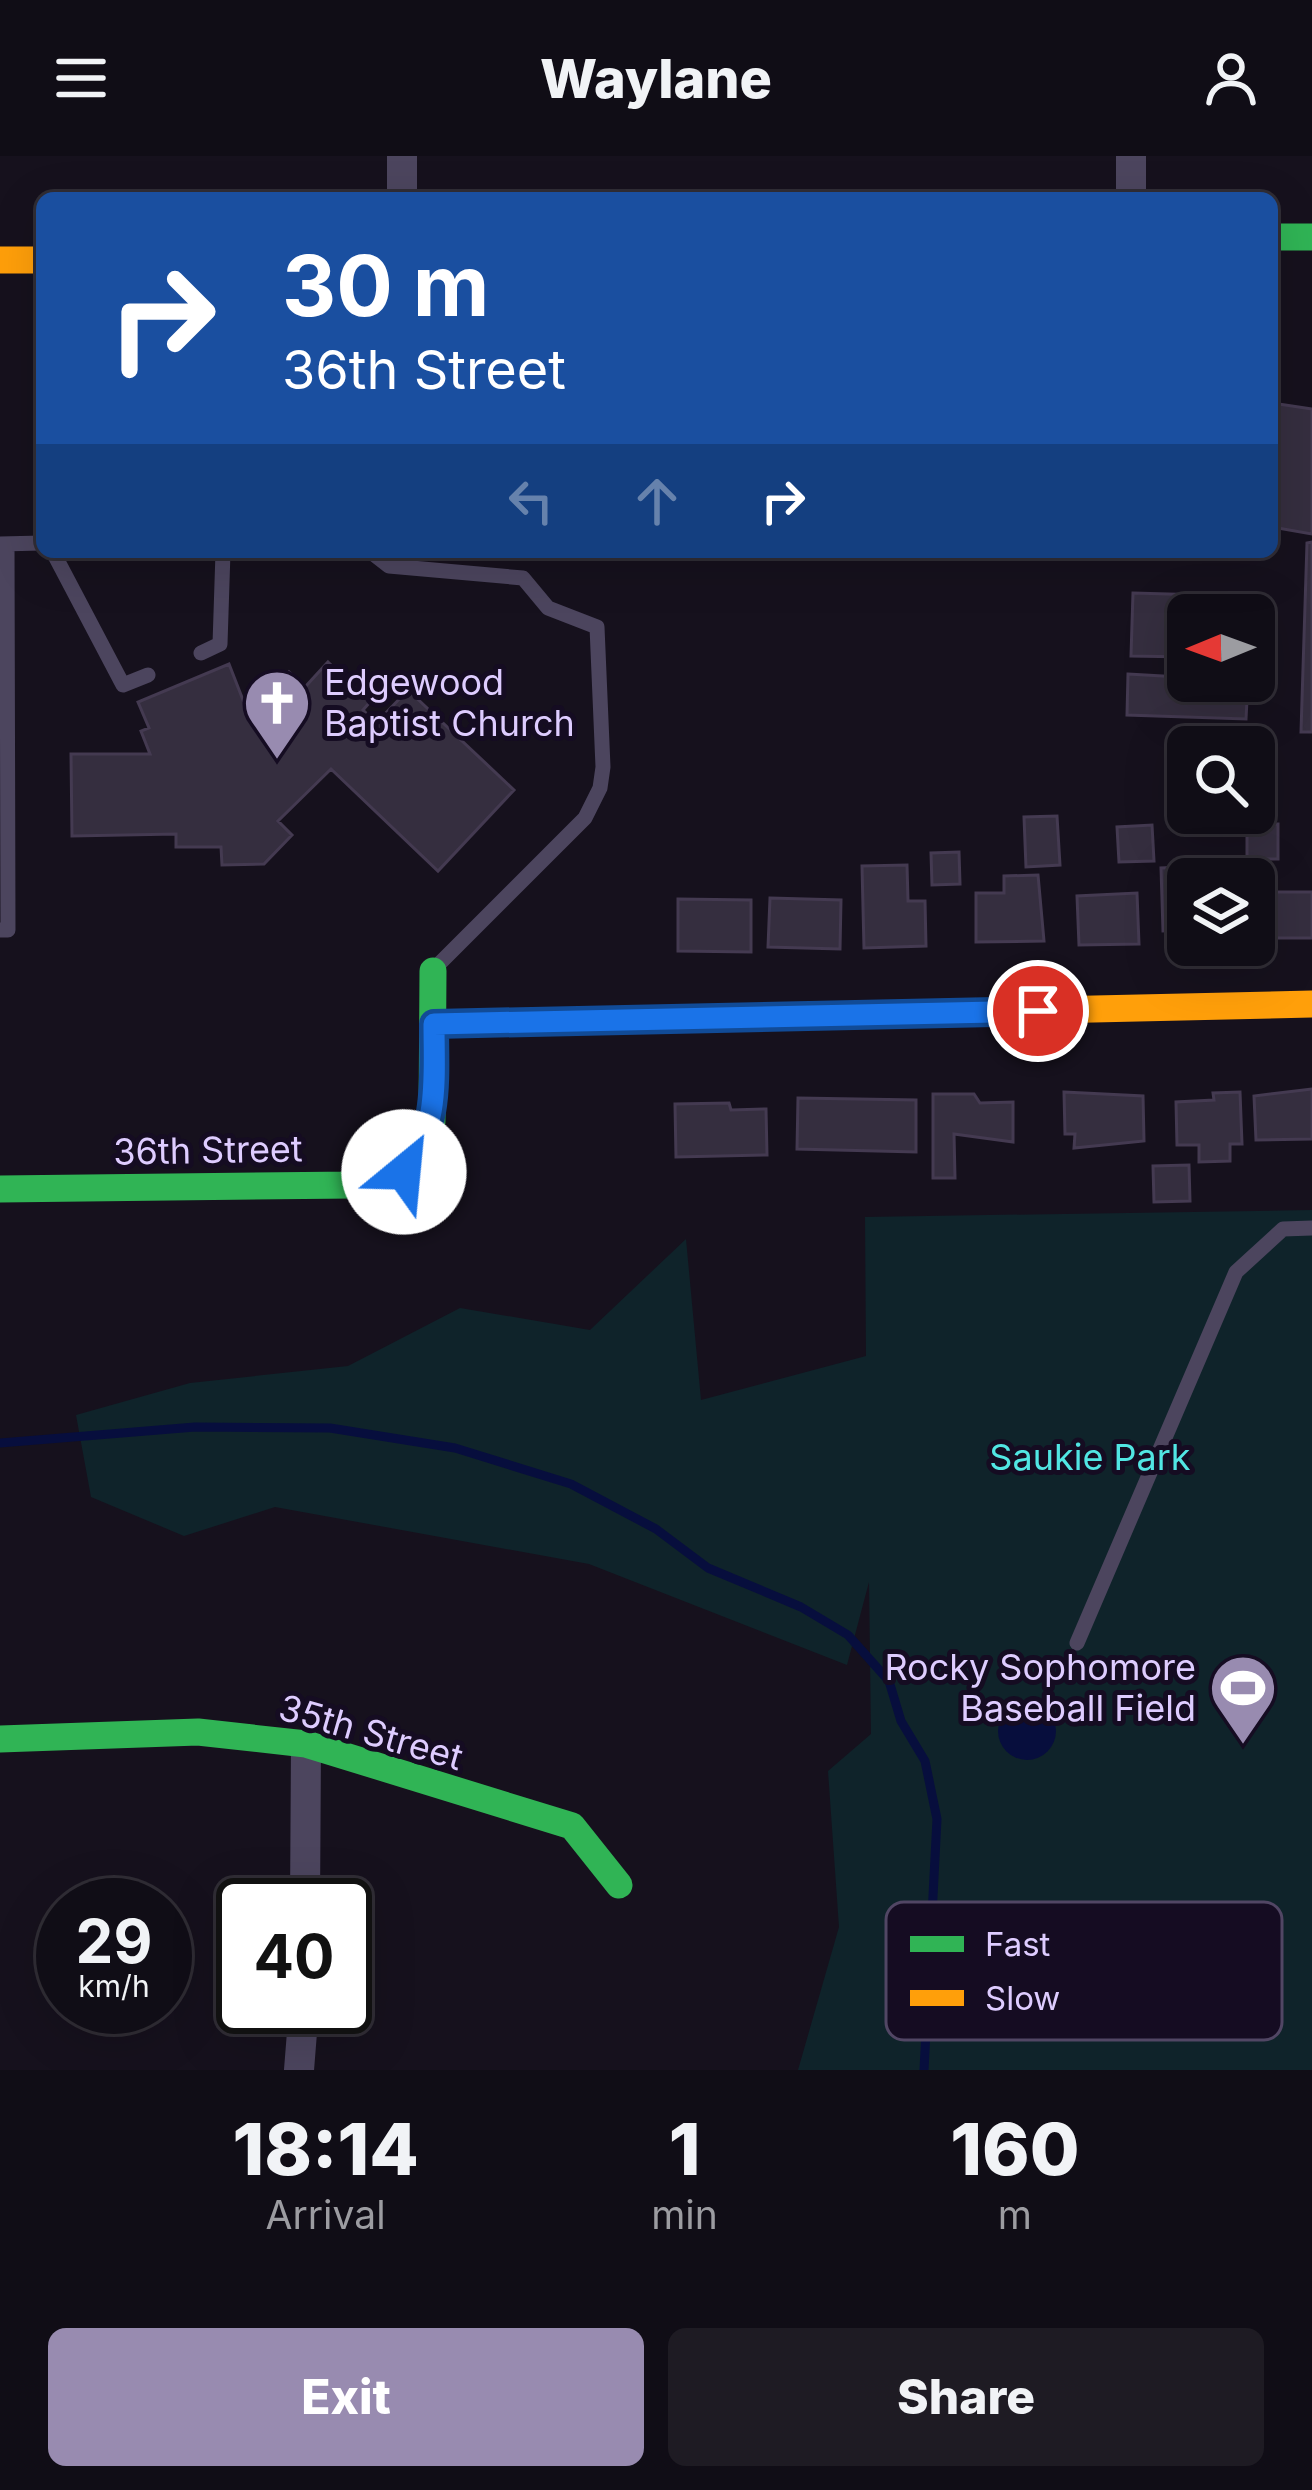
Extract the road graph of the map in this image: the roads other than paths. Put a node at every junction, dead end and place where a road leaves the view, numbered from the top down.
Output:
1 (402, 156) edge
2 (1131, 156) edge
3 (403, 192) edge
4 (1131, 192) edge
5 (1278, 237) edge
6 (1312, 237) edge
7 (0, 260) edge
8 (36, 260) edge
9 (36, 543) edge
10 (3, 544) edge
11 (55, 558) edge
12 (223, 558) edge
13 (379, 558) edge
14 (201, 652) dead end
15 (148, 675) dead end
16 (0, 931) edge
17 (433, 970) joint
18 (1312, 1004) edge
19 (434, 1024) junction
20 (0, 1189) edge
21 (1312, 1228) edge
22 (1077, 1643) dead end
23 (0, 1739) edge
24 (306, 1744) junction
25 (305, 1878) edge
26 (619, 1886) dead end
27 (302, 2034) edge
28 (299, 2070) edge

1 - 3 street
2 - 4 street
5 - 6 street
7 - 8 street
9 - 10 lane
10 - 16 lane
11 - 15 lane
12 - 14 lane
13 - 17 lane
17 - 19 street, 36th Street
18 - 19 street
19 - 20 street, 36th Street
21 - 22 lane
23 - 24 street, 35th Street
24 - 25 street
24 - 26 street, 35th Street
27 - 28 street

